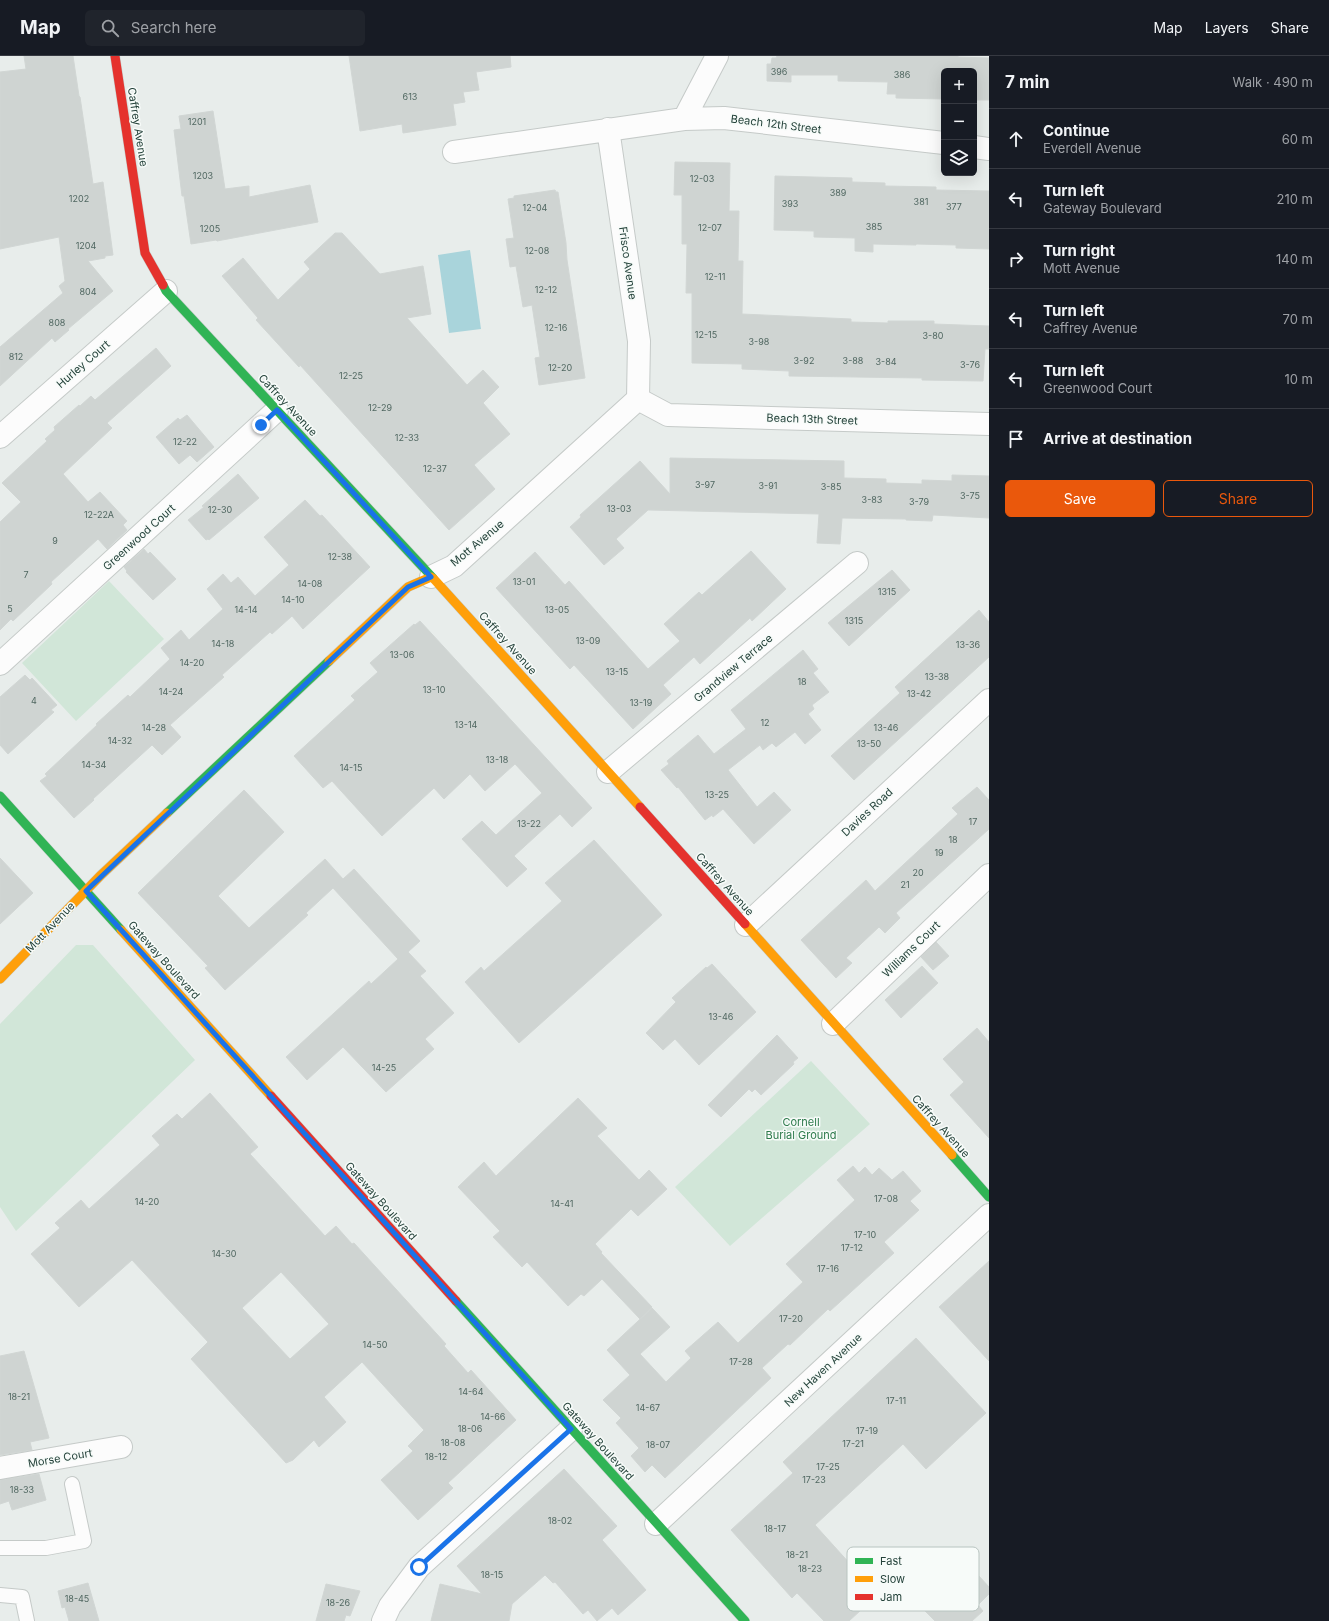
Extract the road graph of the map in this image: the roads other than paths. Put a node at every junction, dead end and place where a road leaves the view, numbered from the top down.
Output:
1 (115, 56) edge
2 (717, 56) edge
3 (684, 119) junction
4 (608, 128) junction
5 (941, 144) edge
6 (977, 147) edge
7 (989, 149) edge
8 (454, 152) dead end
9 (166, 291) junction
10 (638, 399) junction
11 (277, 410) junction
12 (989, 424) edge
13 (0, 437) edge
14 (857, 563) dead end
15 (431, 577) junction
16 (0, 664) edge
17 (989, 700) edge
18 (608, 772) junction
19 (0, 796) edge
20 (989, 875) edge
21 (86, 891) junction
22 (746, 925) junction
23 (0, 979) edge
24 (834, 1024) junction
25 (989, 1197) edge
26 (989, 1215) edge
27 (571, 1429) junction
28 (121, 1447) dead end
29 (0, 1468) edge
30 (72, 1484) dead end
31 (656, 1524) junction
32 (0, 1548) edge
33 (0, 1595) edge
34 (27, 1621) edge
35 (383, 1621) edge
36 (745, 1621) edge

1 - 9 street, Caffrey Avenue
2 - 3 street
3 - 4 street, Beach 12th Street
3 - 5 street, Beach 12th Street
4 - 8 street, Beach 12th Street
4 - 10 street, Frisco Avenue
6 - 7 street
9 - 11 street, Caffrey Avenue
9 - 13 street, Hurley Court
10 - 12 street, Beach 13th Street
10 - 15 street, Mott Avenue
11 - 15 street, Caffrey Avenue
11 - 16 street, Greenwood Court
14 - 18 street, Grandview Terrace
15 - 18 street, Caffrey Avenue
15 - 21 street, Mott Avenue
17 - 22 street, Davies Road
18 - 22 street, Caffrey Avenue
19 - 21 street, Gateway Boulevard
20 - 24 street, Williams Court
21 - 23 street, Mott Avenue
21 - 27 street, Gateway Boulevard
22 - 24 street, Caffrey Avenue
24 - 25 street, Caffrey Avenue
26 - 31 street, New Haven Avenue
27 - 31 street, Gateway Boulevard
27 - 35 street
28 - 29 street, Morse Court
30 - 32 lane
31 - 36 street, Gateway Boulevard
33 - 34 lane

